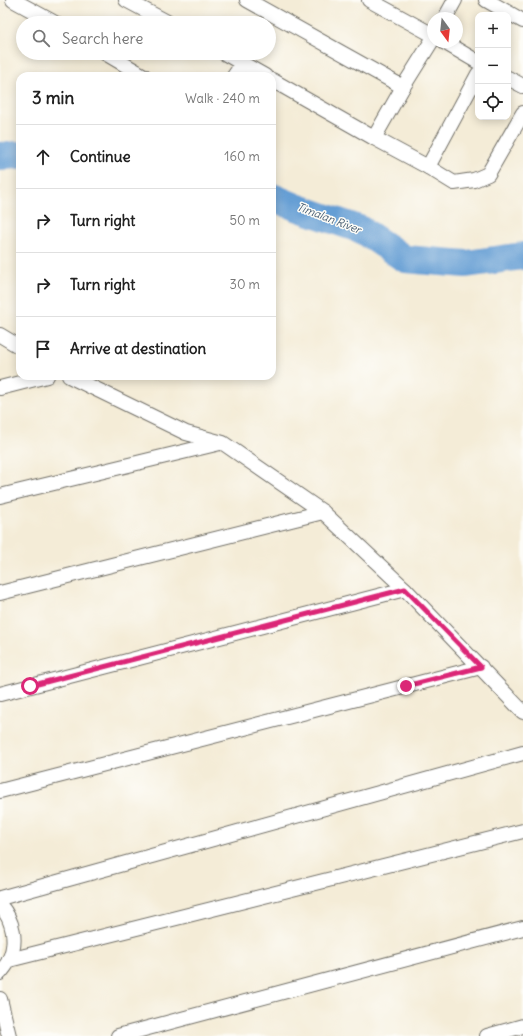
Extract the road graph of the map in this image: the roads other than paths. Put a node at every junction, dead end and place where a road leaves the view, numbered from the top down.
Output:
1 (13, 0) edge
2 (126, 0) edge
3 (247, 0) edge
4 (369, 0) edge
5 (455, 0) edge
6 (486, 0) edge
7 (448, 12) edge
8 (42, 16) edge
9 (156, 16) edge
10 (276, 16) edge
11 (276, 16) edge
12 (523, 21) edge
13 (427, 32) edge
14 (427, 48) edge
15 (454, 48) edge
16 (117, 60) edge
17 (237, 60) edge
18 (475, 60) edge
19 (243, 63) junction
20 (137, 72) edge
21 (237, 72) edge
22 (258, 72) edge
23 (475, 80) edge
24 (511, 80) edge
25 (276, 82) edge
26 (523, 86) edge
27 (403, 87) junction
28 (523, 113) edge
29 (374, 138) junction
30 (428, 167) junction
31 (0, 335) edge
32 (16, 345) edge
33 (31, 380) edge
34 (77, 380) edge
35 (0, 388) edge
36 (223, 443) junction
37 (0, 496) edge
38 (323, 512) junction
39 (405, 589) junction
40 (0, 593) edge
41 (481, 667) junction
42 (0, 694) edge
43 (523, 712) edge
44 (523, 753) edge
45 (0, 791) edge
46 (523, 831) edge
47 (0, 898) edge
48 (0, 905) edge
49 (523, 928) edge
50 (9, 960) junction
51 (0, 973) edge
52 (0, 999) edge
53 (523, 1026) edge
54 (9, 1036) edge
55 (118, 1036) edge
56 (487, 1036) edge

1 - 8 street
2 - 9 street
3 - 11 street
4 - 13 street
5 - 7 street
6 - 12 street
10 - 27 street
14 - 27 street
15 - 18 street
16 - 20 street
17 - 19 street
19 - 21 street
19 - 22 street
23 - 30 street
24 - 26 street
25 - 29 street
27 - 29 street
28 - 30 street
29 - 30 street
31 - 32 street
33 - 35 street
34 - 36 street
36 - 37 street
36 - 38 street
38 - 39 street
38 - 40 street
39 - 41 street
39 - 42 street
41 - 43 street
41 - 45 street
44 - 47 street
46 - 50 street
48 - 50 street
49 - 55 street
50 - 51 street
52 - 54 street
53 - 56 street

